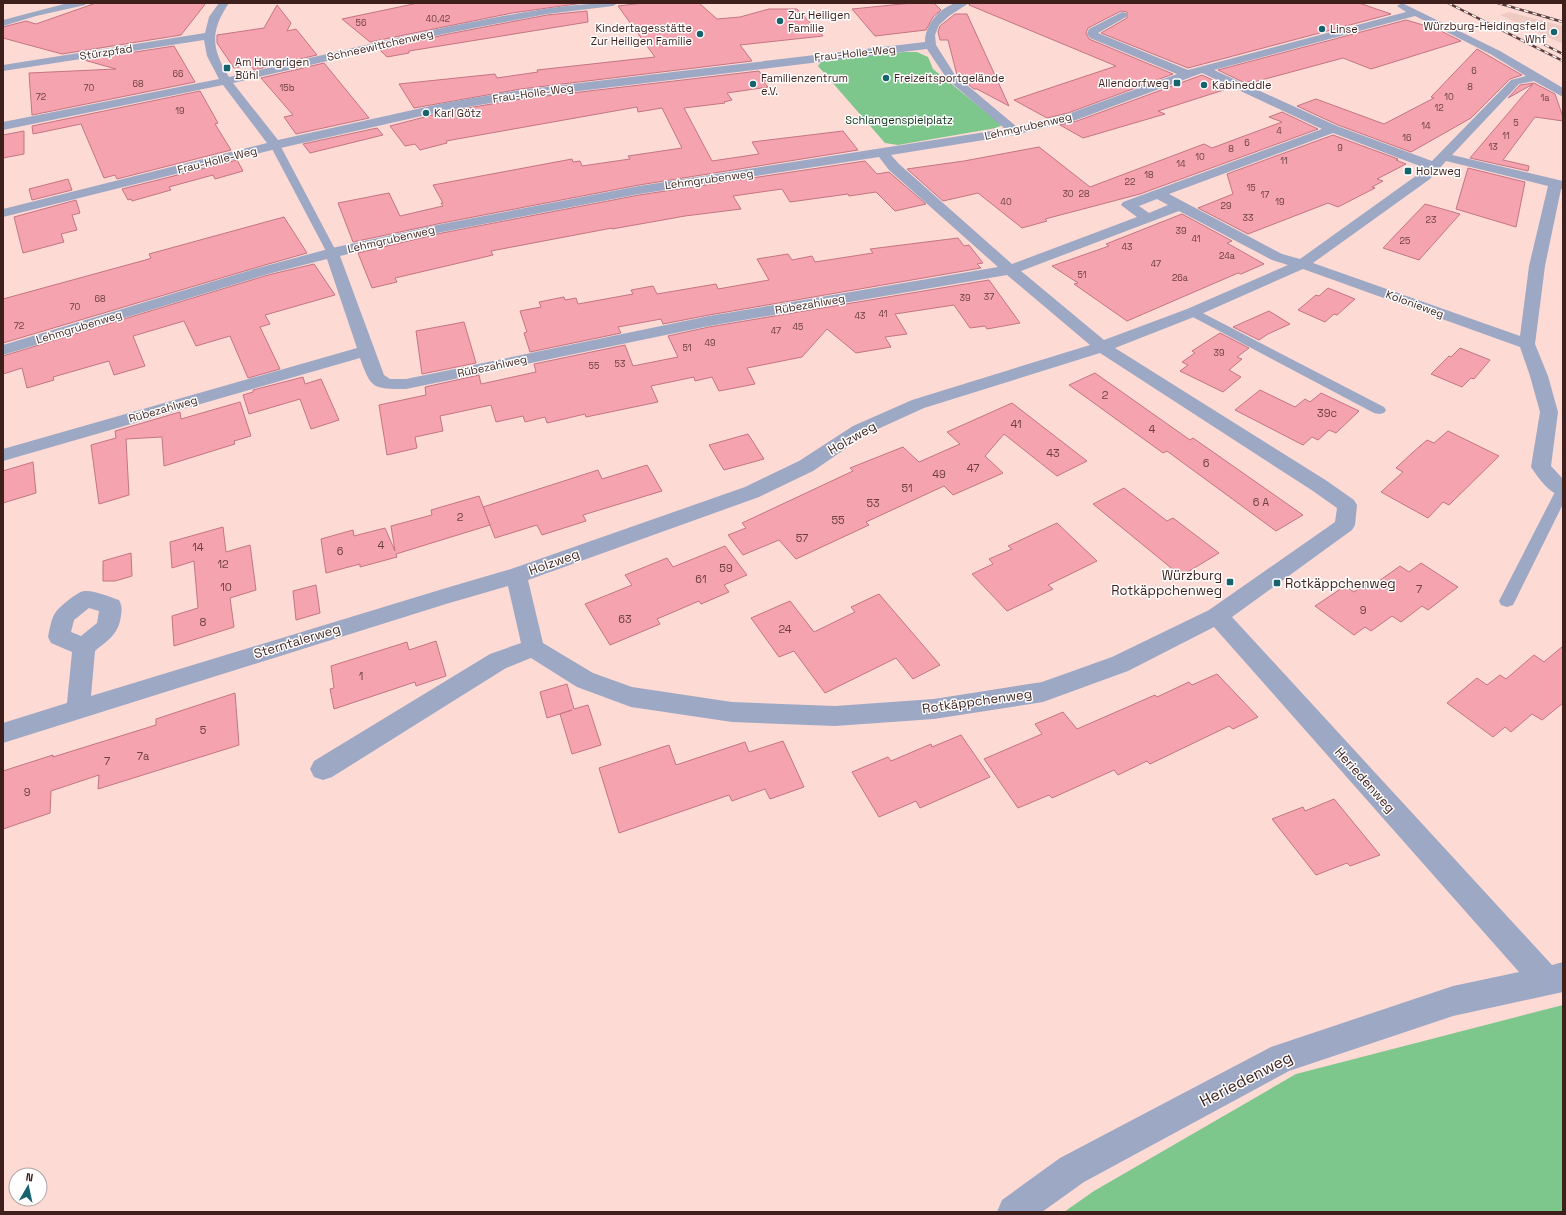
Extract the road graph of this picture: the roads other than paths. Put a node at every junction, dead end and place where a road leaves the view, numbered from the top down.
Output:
1 (81, 3) edge
2 (224, 3) edge
3 (535, 3) edge
4 (613, 3) edge
5 (964, 3) edge
6 (1398, 3) edge
7 (547, 11) junction
8 (1415, 13) junction
9 (1122, 15) dead end
10 (3, 23) edge
11 (209, 36) junction
12 (930, 45) junction
13 (3, 68) edge
14 (1204, 70) junction
15 (1187, 74) junction
16 (1535, 77) junction
17 (225, 81) junction
18 (1563, 93) edge
19 (3, 126) edge
20 (1333, 129) junction
21 (1015, 131) junction
22 (275, 146) junction
23 (882, 153) junction
24 (1439, 162) junction
25 (1559, 185) edge
26 (1158, 194) junction
27 (1180, 206) junction
28 (3, 213) edge
29 (1148, 218) junction
30 (332, 252) junction
31 (1302, 264) junction
32 (1010, 270) junction
33 (1193, 312) junction
34 (1527, 344) junction
35 (1102, 347) junction
36 (3, 350) edge
37 (366, 351) junction
38 (1379, 410) dead end
39 (3, 455) edge
40 (1563, 490) edge
41 (516, 576) junction
42 (1507, 601) dead end
43 (1217, 616) junction
44 (84, 647) dead end
45 (533, 648) junction
46 (78, 708) junction
47 (3, 733) edge
48 (323, 769) dead end
49 (1554, 978) edge
50 (1014, 1212) edge

1 - 10 street
2 - 11 street
3 - 7 street
4 - 7 street, Schneewittchenweg
5 - 12 street
6 - 8 street
7 - 17 street, Schneewittchenweg
8 - 14 street, Lehmgrubenweg
8 - 16 street
9 - 15 street
11 - 13 street, Stürzpfad
11 - 17 street
12 - 21 street
12 - 22 street, Frau-Holle-Weg
14 - 15 street, Lehmgrubenweg
14 - 20 street
15 - 21 street, Lehmgrubenweg
16 - 18 street
16 - 24 street, Holzweg
17 - 19 street, Schneewittchenweg
17 - 22 street
20 - 24 street
20 - 26 street
21 - 23 street, Lehmgrubenweg
22 - 28 street, Frau-Holle-Weg
22 - 30 lane
23 - 30 street, Lehmgrubenweg
23 - 32 street
24 - 25 street
24 - 31 street, Holzweg
25 - 34 street
26 - 27 street
26 - 29 street
27 - 29 street
27 - 31 street
29 - 32 street
30 - 36 street, Lehmgrubenweg
30 - 37 street
31 - 33 street, Holzweg
31 - 34 street, Kolonieweg
32 - 35 street
32 - 37 street, Rübezahlweg
33 - 35 street, Holzweg
33 - 38 lane
34 - 40 street
35 - 41 street, Holzweg
35 - 43 street, Rotkäppchenweg
37 - 39 street, Rübezahlweg
40 - 42 lane
41 - 45 street
41 - 46 street, Sterntalerweg
43 - 45 street, Rotkäppchenweg
43 - 49 street, Heriedenweg
44 - 46 street
45 - 48 street
46 - 47 street, Sterntalerweg
49 - 50 street, Heriedenweg

